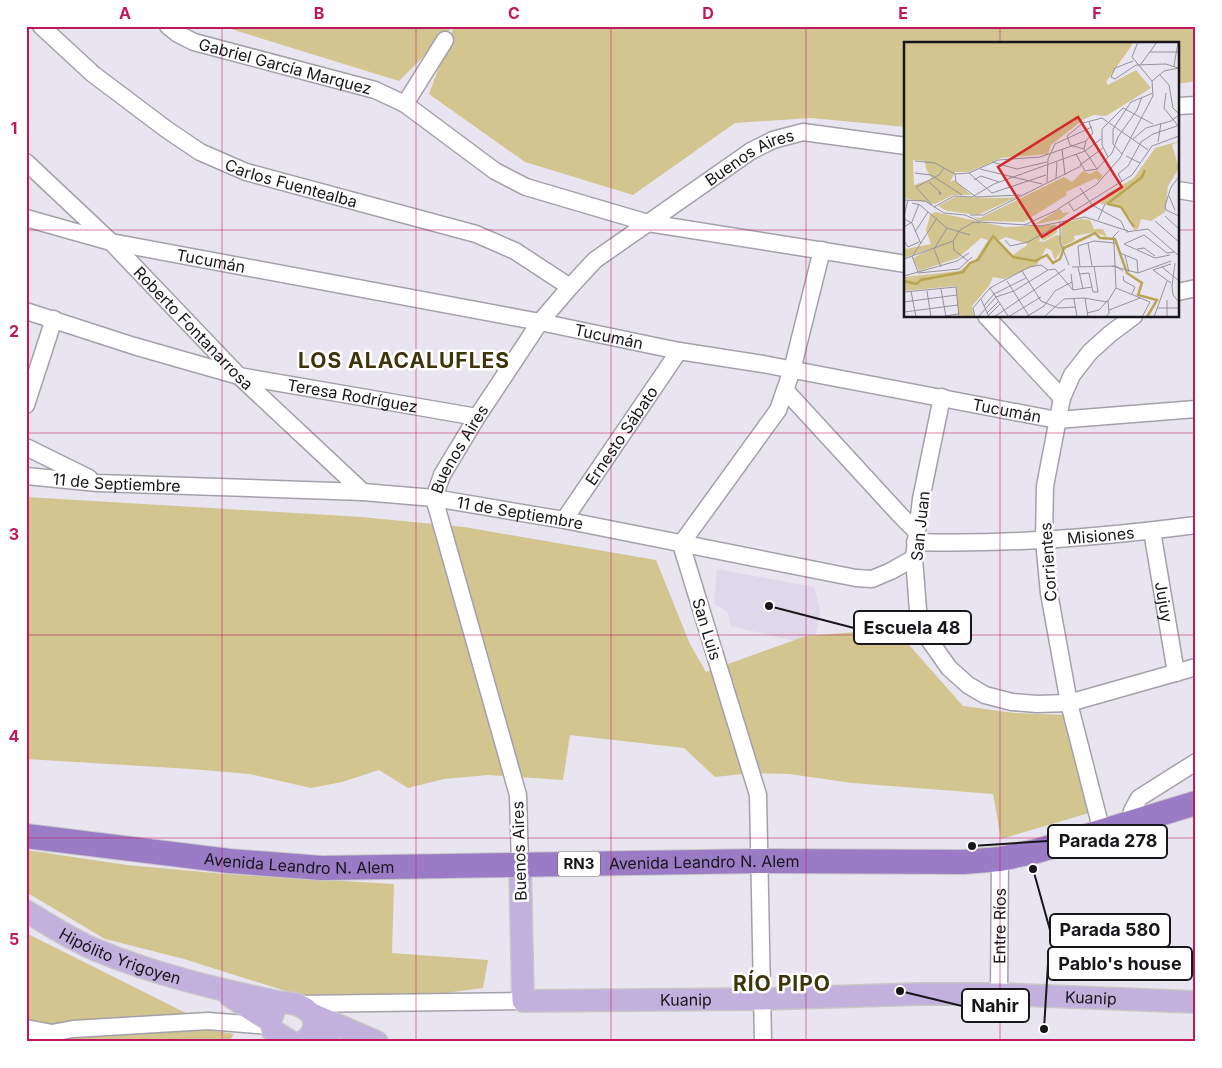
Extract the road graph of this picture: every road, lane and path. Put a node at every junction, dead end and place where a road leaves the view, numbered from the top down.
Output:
1 (41, 26) edge
2 (168, 26) edge
3 (445, 40) dead end
4 (405, 104) junction
5 (1180, 106) edge
6 (1196, 106) edge
7 (904, 146) edge
8 (26, 162) edge
9 (1180, 190) edge
10 (1196, 193) edge
11 (26, 218) edge
12 (648, 223) junction
13 (111, 242) junction
14 (822, 250) junction
15 (904, 264) edge
16 (570, 287) junction
17 (1196, 288) edge
18 (1180, 292) edge
19 (26, 311) edge
20 (988, 318) edge
21 (1131, 318) edge
22 (54, 319) junction
23 (540, 322) junction
24 (679, 351) junction
25 (792, 370) junction
26 (239, 376) junction
27 (786, 391) junction
28 (942, 398) junction
29 (1062, 398) junction
30 (26, 405) edge
31 (1196, 409) edge
32 (477, 417) junction
33 (1057, 420) junction
34 (26, 447) edge
35 (26, 476) edge
36 (98, 483) junction
37 (363, 492) junction
38 (434, 498) junction
39 (564, 520) junction
40 (1196, 525) edge
41 (1152, 531) junction
42 (1044, 540) junction
43 (915, 543) junction
44 (681, 544) junction
45 (1196, 667) edge
46 (1176, 673) junction
47 (1069, 703) junction
48 (1196, 762) edge
49 (1196, 803) edge
50 (1129, 824) junction
51 (1102, 832) junction
52 (26, 836) edge
53 (1000, 859) junction
54 (759, 861) junction
55 (520, 865) junction
56 (26, 911) edge
57 (219, 989) junction
58 (999, 994) junction
59 (761, 999) junction
60 (523, 1001) junction
61 (1196, 1002) edge
62 (297, 1007) junction
63 (26, 1028) edge
64 (270, 1030) edge
65 (52, 1033) junction
66 (300, 1041) edge
67 (32, 1042) edge
68 (329, 1042) edge
69 (377, 1042) edge
70 (763, 1042) edge

1 - 16 street, Carlos Fuentealba
2 - 4 street, Gabriel García Marquez
3 - 4 street
4 - 12 street, Gabriel García Marquez
5 - 6 street
7 - 12 street, Buenos Aires
8 - 13 street, Roberto Fontanarrosa
9 - 10 street
11 - 13 street, Tucumán
12 - 14 street, Gabriel García Marquez
12 - 16 street, Buenos Aires
13 - 23 street, Tucumán
13 - 26 street, Roberto Fontanarrosa
14 - 15 street, Gabriel García Marquez
14 - 25 street
16 - 23 street, Buenos Aires
17 - 18 street
19 - 22 street, Teresa Rodríguez
20 - 29 street
21 - 29 street, Corrientes
22 - 26 street, Teresa Rodríguez
22 - 30 street
23 - 24 street, Tucumán
23 - 32 street, Buenos Aires
24 - 25 street, Tucumán
24 - 39 street, Ernesto Sábato
25 - 27 street
25 - 28 street, Tucumán
26 - 32 street, Teresa Rodríguez
26 - 37 street, Roberto Fontanarrosa
27 - 43 street
27 - 44 street
28 - 33 street, Tucumán
28 - 43 street, San Juan
29 - 33 street, Corrientes
31 - 33 street, Tucumán
32 - 38 street, Buenos Aires
33 - 42 street, Corrientes
34 - 36 street
35 - 36 street, 11 de Septiembre
36 - 37 street, 11 de Septiembre
37 - 38 street, 11 de Septiembre
38 - 39 street, 11 de Septiembre
38 - 55 street, Buenos Aires
39 - 44 street, 11 de Septiembre
40 - 41 street, Misiones
41 - 42 street, Misiones
41 - 46 street, Jujuy
42 - 43 street, Misiones
42 - 47 street, Corrientes
43 - 44 street, 11 de Septiembre
43 - 47 street, San Juan
44 - 54 street, San Luis
45 - 46 street, San Juan
46 - 47 street, San Juan
47 - 51 street, Corrientes
48 - 50 street
49 - 50 highway, Avenida Leandro N. Alem / RN3
50 - 51 highway, Avenida Leandro N. Alem / RN3
51 - 53 highway, Avenida Leandro N. Alem / RN3
52 - 55 highway, Avenida Leandro N. Alem / RN3
53 - 54 highway, Avenida Leandro N. Alem / RN3
53 - 58 street, Entre Ríos
54 - 55 highway, Avenida Leandro N. Alem / RN3
54 - 59 street, San Luis
55 - 60 main road, Buenos Aires
56 - 57 main road, Hipólito Yrigoyen
57 - 62 main road, Hipólito Yrigoyen
57 - 64 main road, Hipólito Yrigoyen
58 - 59 main road, Kuanip
58 - 61 main road, Kuanip
59 - 60 main road, Kuanip
59 - 70 street, San Luis
60 - 62 street, Kuanip
62 - 64 main road
62 - 66 main road
62 - 69 main road, Hipólito Yrigoyen
63 - 65 street
64 - 65 street
64 - 66 main road, Hipólito Yrigoyen
65 - 67 street
66 - 68 main road

